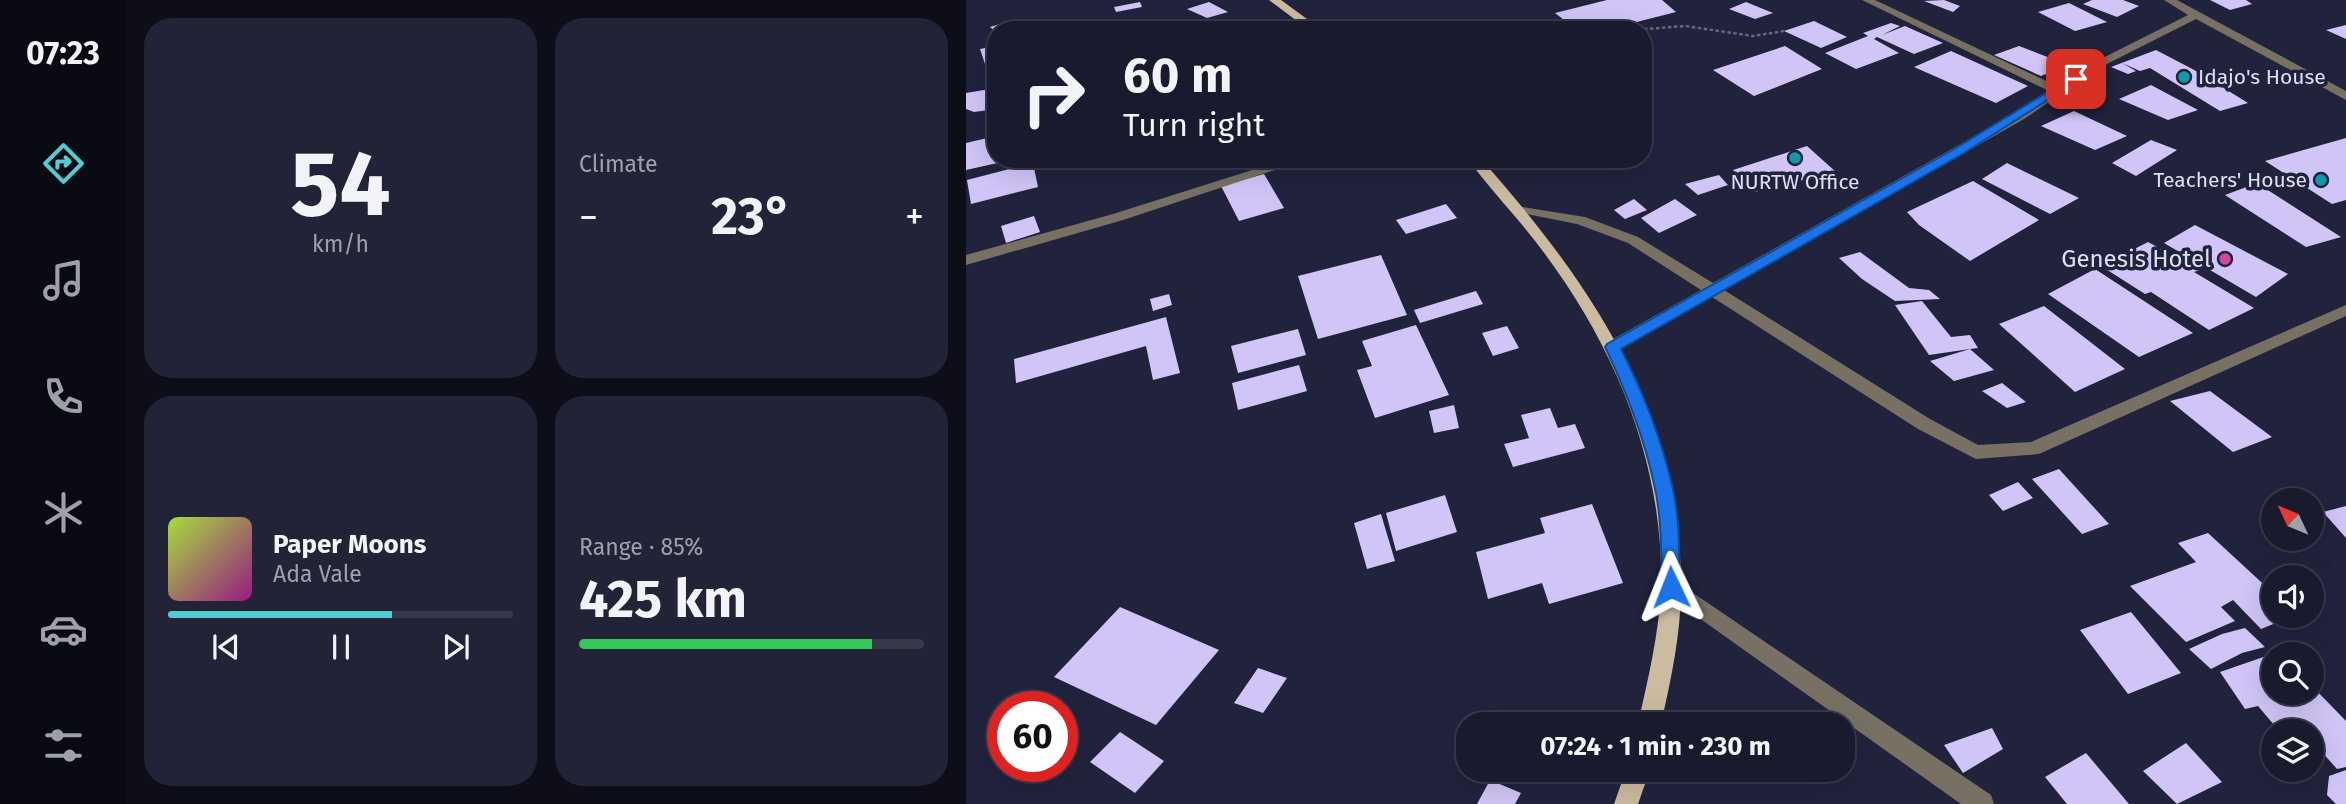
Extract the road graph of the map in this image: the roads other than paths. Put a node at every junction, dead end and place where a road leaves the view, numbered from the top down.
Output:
1 (1275, 0) edge
2 (1867, 0) edge
3 (2169, 0) edge
4 (2198, 14) junction
5 (1304, 21) edge
6 (2058, 91) junction
7 (2346, 96) edge
8 (1273, 168) edge
9 (1482, 168) edge
10 (1521, 209) junction
11 (966, 260) edge
12 (1716, 291) junction
13 (2346, 310) edge
14 (1612, 347) junction
15 (1671, 587) junction
16 (1653, 712) edge
17 (1634, 782) edge
18 (1626, 804) edge
19 (1982, 804) edge

1 - 5 main road
2 - 6 street
3 - 4 street
4 - 6 street
4 - 7 street
6 - 12 street
8 - 11 street
9 - 10 main road
10 - 12 street
10 - 14 main road
12 - 13 street
12 - 14 street
14 - 15 main road
15 - 16 main road
15 - 19 street
17 - 18 main road

